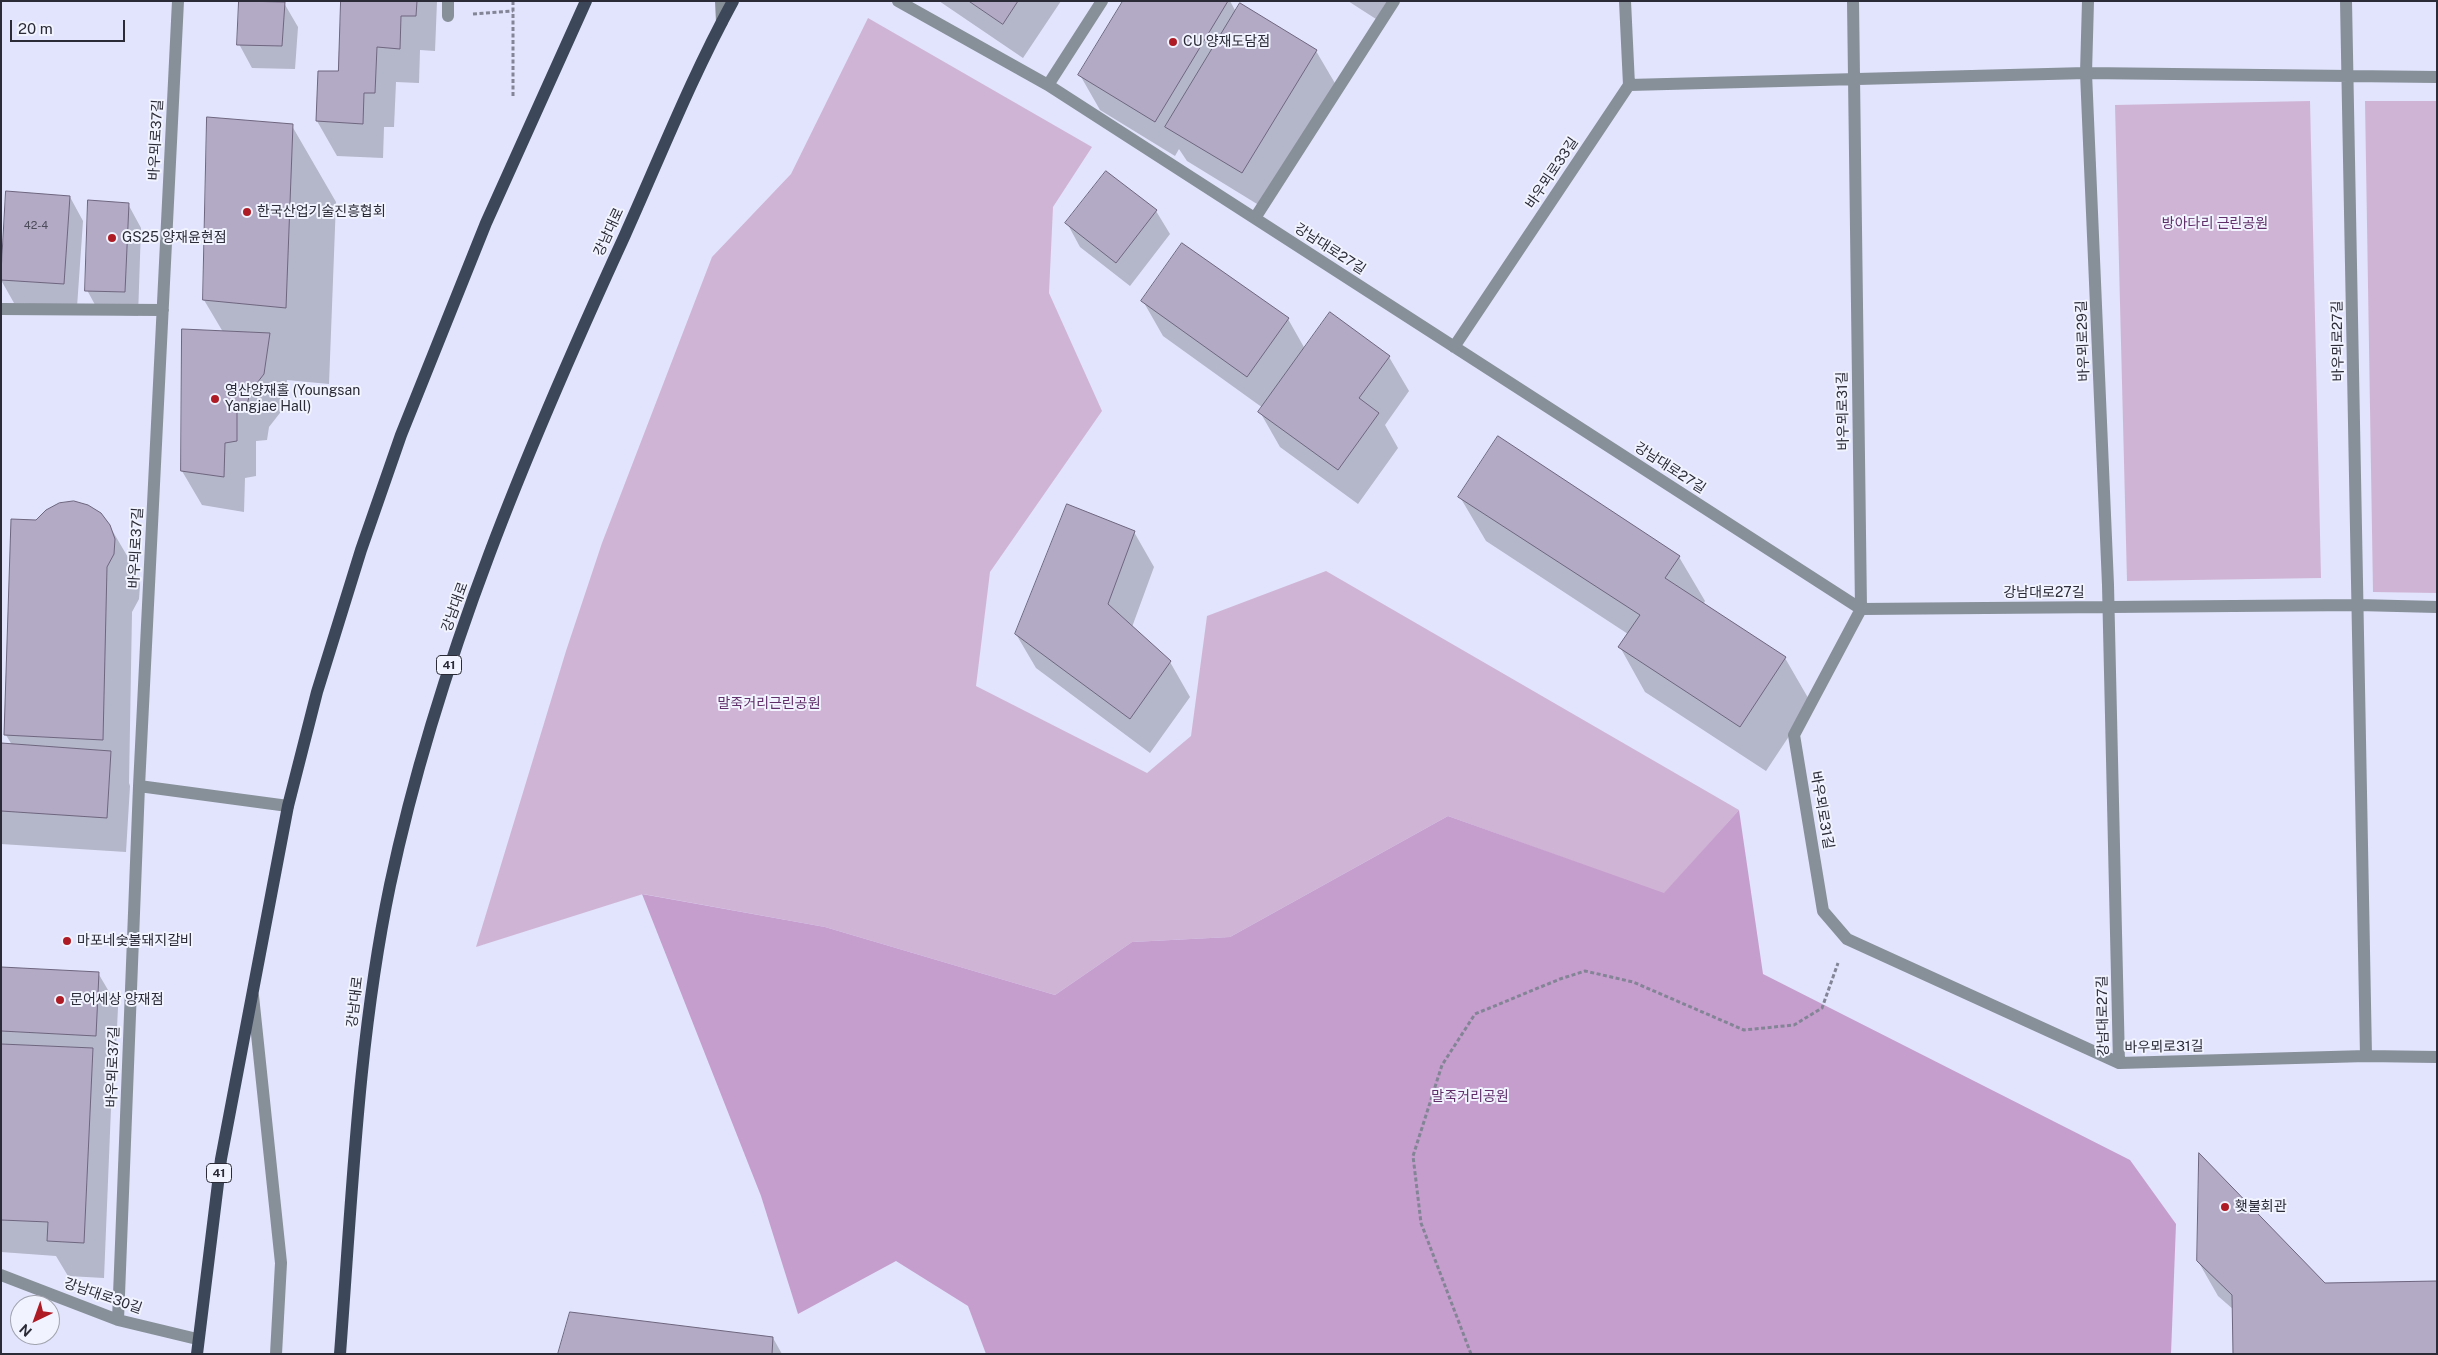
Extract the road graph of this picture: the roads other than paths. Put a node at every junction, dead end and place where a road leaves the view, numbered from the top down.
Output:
1 (178, 1) edge
2 (448, 1) edge
3 (586, 1) edge
4 (722, 1) edge
5 (733, 1) edge
6 (898, 1) edge
7 (1102, 1) edge
8 (1394, 1) edge
9 (1625, 1) edge
10 (1853, 1) edge
11 (2088, 1) edge
12 (2346, 1) edge
13 (448, 16) road end
14 (722, 22) junction
15 (2086, 73) junction
16 (2347, 76) junction
17 (2437, 77) edge
18 (1854, 78) junction
19 (1048, 85) junction
20 (1629, 85) junction
21 (1255, 218) junction
22 (1, 309) edge
23 (163, 310) junction
24 (1454, 347) junction
25 (2358, 605) junction
26 (2109, 607) junction
27 (2437, 607) edge
28 (1861, 609) junction
29 (139, 786) junction
30 (288, 806) junction
31 (253, 994) junction
32 (2366, 1056) junction
33 (2437, 1057) edge
34 (2119, 1064) junction
35 (1, 1275) edge
36 (118, 1320) junction
37 (197, 1339) junction
38 (196, 1354) edge
39 (276, 1354) edge
40 (340, 1354) edge

1 - 23 street, 바우뫼로37길
2 - 13 street
3 - 30 main road, 41
4 - 14 street
5 - 14 main road, 강남대로 / 41
6 - 19 street, 강남대로27길
7 - 19 street
8 - 21 street
9 - 20 street
10 - 18 street, 바우뫼로31길
11 - 15 street, 바우뫼로29길
12 - 16 street, 바우뫼로27길
14 - 40 main road, 강남대로 / 41
15 - 16 street
15 - 18 street
15 - 26 street, 바우뫼로29길
16 - 17 street
16 - 25 street, 바우뫼로27길
18 - 20 street
18 - 28 street, 바우뫼로31길
19 - 21 street, 강남대로27길
20 - 24 street, 바우뫼로33길
21 - 24 street, 강남대로27길
22 - 23 street
23 - 29 street, 바우뫼로37길
24 - 28 street, 강남대로27길
25 - 26 street, 강남대로27길
25 - 27 street, 강남대로27길
25 - 32 street
26 - 28 street, 강남대로27길
26 - 34 street, 강남대로27길
28 - 34 street, 바우뫼로31길
29 - 30 street
29 - 36 street, 바우뫼로37길
30 - 31 main road, 41
31 - 37 main road, 41
31 - 39 street
32 - 33 street, 바우뫼로31길
32 - 34 street, 바우뫼로31길
35 - 36 street, 강남대로30길
36 - 37 street, 강남대로30길
37 - 38 main road, 41

